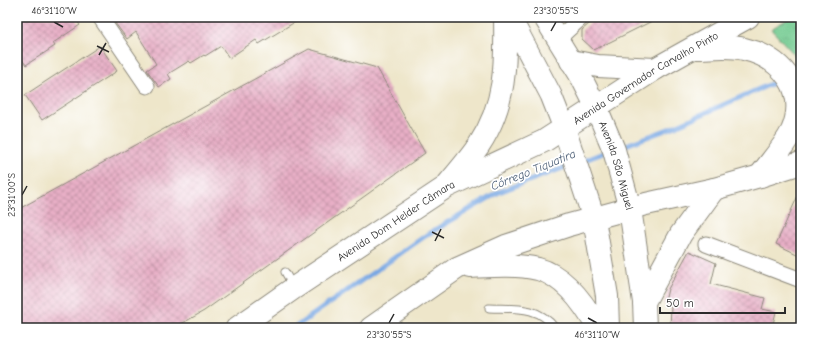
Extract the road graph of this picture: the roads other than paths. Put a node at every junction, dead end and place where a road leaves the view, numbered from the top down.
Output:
1 (100, 17) edge
2 (505, 17) edge
3 (510, 17) edge
4 (544, 17) edge
5 (582, 17) edge
6 (748, 17) edge
7 (558, 39) junction
8 (694, 48) junction
9 (571, 61) junction
10 (655, 69) junction
11 (147, 86) dead end
12 (596, 107) junction
13 (564, 128) junction
14 (801, 163) edge
15 (760, 176) junction
16 (446, 187) junction
17 (714, 189) junction
18 (630, 209) junction
19 (594, 219) junction
20 (706, 244) dead end
21 (457, 268) junction
22 (801, 280) edge
23 (644, 302) junction
24 (490, 308) dead end
25 (238, 328) edge
26 (371, 328) edge
27 (555, 328) edge
28 (598, 328) edge
29 (608, 328) edge
30 (645, 328) edge

1 - 11 street
2 - 16 main road
3 - 13 main road
4 - 7 main road, Avenida São Miguel
5 - 7 street
6 - 8 main road, Avenida Governador Carvalho Pinto
7 - 9 main road, Avenida São Miguel
8 - 10 main road, Avenida Governador Carvalho Pinto
8 - 15 main road
9 - 10 main road
9 - 12 main road, Avenida São Miguel
10 - 12 main road, Avenida Governador Carvalho Pinto
12 - 13 main road, Avenida Governador Carvalho Pinto
12 - 18 main road, Avenida São Miguel
13 - 16 main road, Avenida Dom Helder Câmara
13 - 19 main road
14 - 15 main road
15 - 17 main road
16 - 25 main road, Avenida Dom Helder Câmara
17 - 18 main road
17 - 23 main road
18 - 19 main road
18 - 23 main road, Avenida São Miguel
19 - 21 main road
19 - 29 main road
20 - 22 street
21 - 26 main road
21 - 28 main road
23 - 30 main road, Avenida São Miguel
24 - 27 lane

